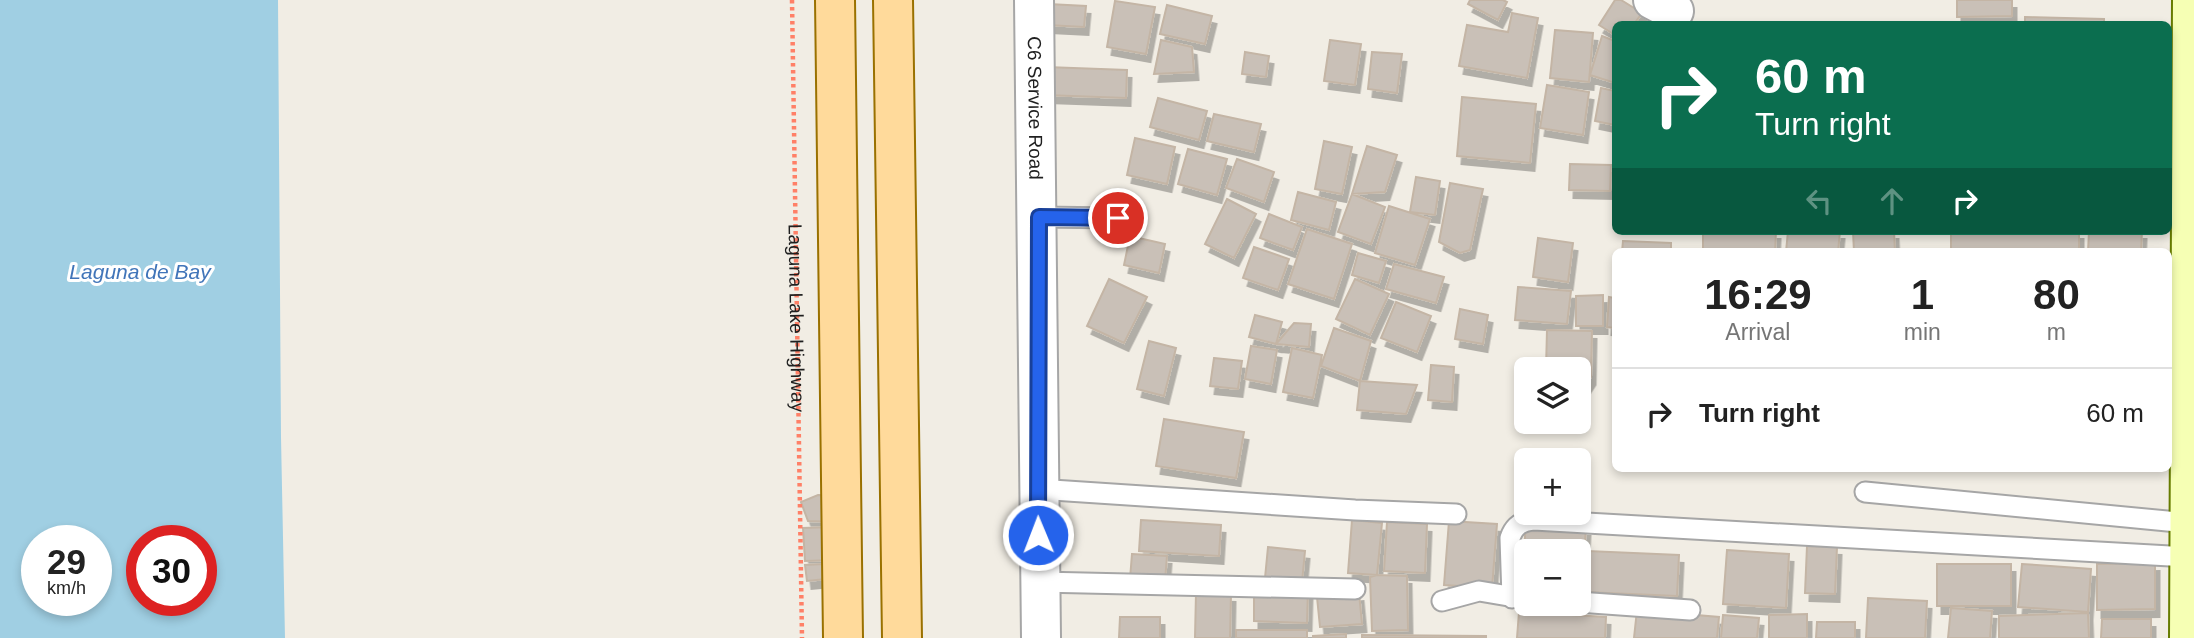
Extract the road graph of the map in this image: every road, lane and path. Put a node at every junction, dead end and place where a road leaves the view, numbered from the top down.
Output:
1 (792, 0) edge
2 (835, 0) edge
3 (893, 0) edge
4 (1034, 0) edge
5 (2192, 0) edge
6 (2186, 141) edge
7 (1039, 217) junction
8 (1118, 218) dead end
9 (2179, 290) edge
10 (1037, 489) junction
11 (1865, 492) dead end
12 (1456, 514) dead end
13 (2188, 540) junction
14 (1514, 565) edge
15 (1040, 582) junction
16 (1355, 589) dead end
17 (1514, 597) edge
18 (1442, 601) dead end
19 (1591, 603) edge
20 (1690, 610) dead end
21 (802, 638) edge
22 (843, 638) edge
23 (902, 638) edge
24 (1041, 638) edge
25 (2189, 638) edge

1 - 21 path, Laguna Lake Highway
2 - 22 main road
3 - 23 main road
4 - 7 street, C6 Service Road
5 - 6 main road
6 - 9 main road
7 - 8 lane
7 - 10 street, C6 Service Road
9 - 13 main road
10 - 12 lane
10 - 15 street, C6 Service Road
11 - 13 lane
13 - 14 lane
13 - 25 main road
15 - 16 lane
15 - 24 street, C6 Service Road
17 - 18 lane
19 - 20 lane

